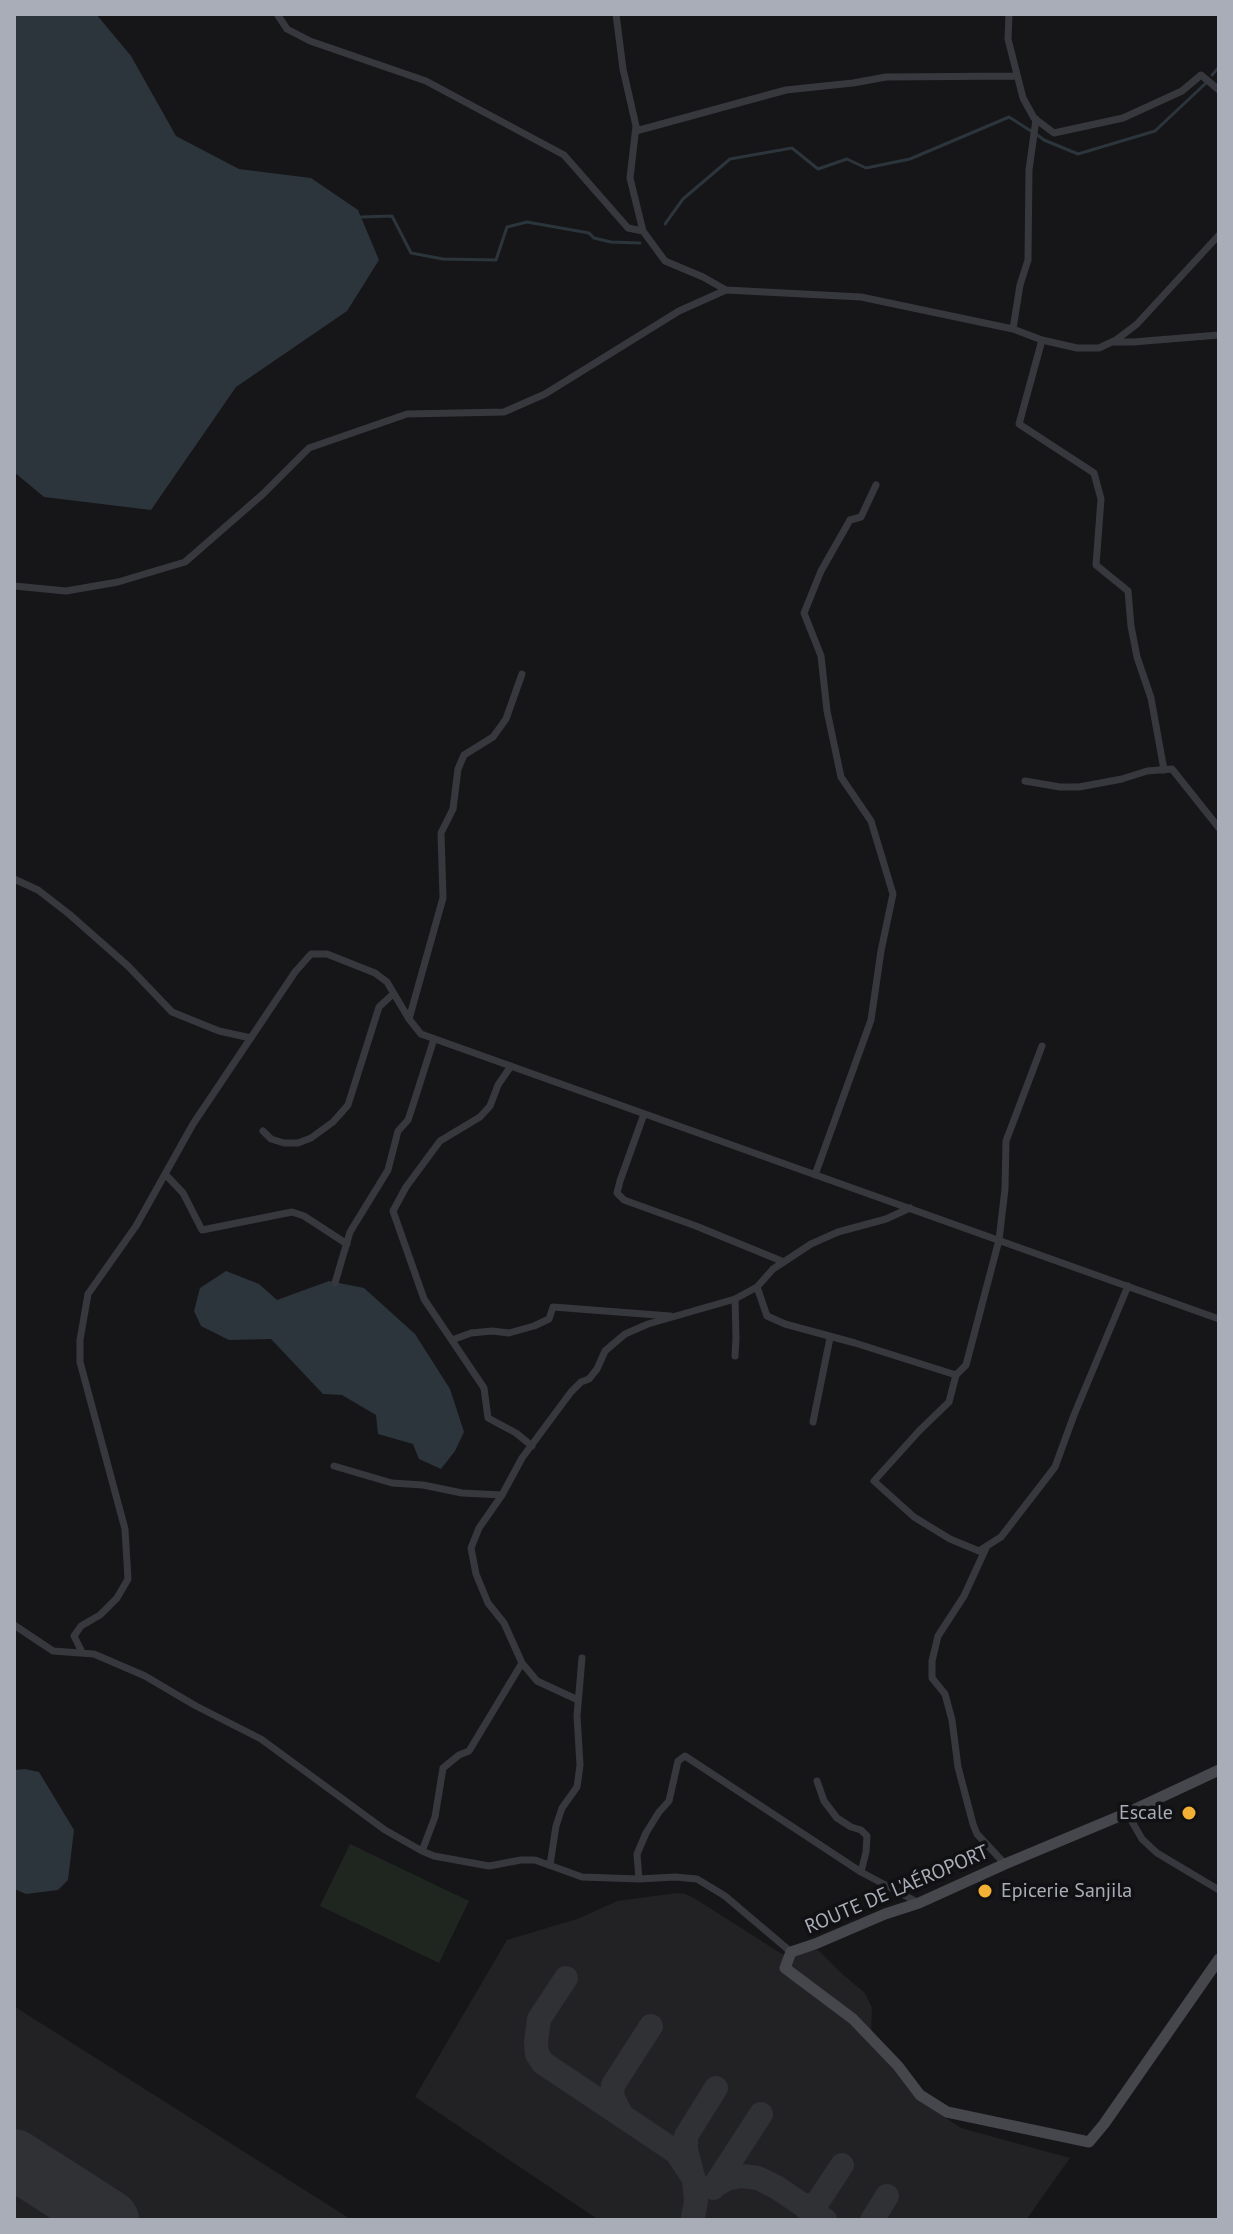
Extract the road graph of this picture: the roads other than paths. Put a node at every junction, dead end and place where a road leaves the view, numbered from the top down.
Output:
1 (277, 14) edge
2 (616, 14) edge
3 (1009, 14) edge
4 (1016, 76) junction
5 (1219, 90) edge
6 (1036, 119) junction
7 (636, 131) junction
8 (643, 231) junction
9 (1219, 235) edge
10 (726, 290) junction
11 (1013, 329) junction
12 (1219, 335) edge
13 (1042, 340) junction
14 (1112, 342) junction
15 (876, 485) dead end
16 (14, 586) edge
17 (522, 674) dead end
18 (1164, 770) junction
19 (1025, 781) dead end
20 (1219, 828) edge
21 (14, 879) edge
22 (393, 994) junction
23 (409, 1019) junction
24 (251, 1038) junction
25 (434, 1039) junction
26 (1042, 1046) dead end
27 (511, 1066) junction
28 (644, 1114) junction
29 (263, 1131) dead end
30 (166, 1175) junction
31 (815, 1175) junction
32 (910, 1208) junction
33 (999, 1240) junction
34 (347, 1244) junction
35 (784, 1262) junction
36 (335, 1283) dead end
37 (1128, 1286) junction
38 (757, 1287) junction
39 (735, 1299) junction
40 (676, 1316) junction
41 (1219, 1319) edge
42 (830, 1338) junction
43 (452, 1340) junction
44 (735, 1356) dead end
45 (956, 1375) junction
46 (813, 1422) dead end
47 (532, 1446) junction
48 (334, 1466) dead end
49 (502, 1495) junction
50 (987, 1546) junction
51 (14, 1625) edge
52 (82, 1652) junction
53 (582, 1658) dead end
54 (522, 1663) junction
55 (578, 1700) junction
56 (1219, 1770) edge
57 (817, 1781) dead end
58 (1127, 1813) junction
59 (422, 1851) junction
60 (1005, 1864) junction
61 (550, 1865) junction
62 (861, 1872) junction
63 (639, 1879) junction
64 (1219, 1890) edge
65 (919, 1903) junction
66 (791, 1952) junction
67 (1219, 1959) edge

1 - 8 street
2 - 7 street
3 - 4 street
4 - 6 street
4 - 7 street
5 - 6 street
6 - 11 street
7 - 8 street
8 - 10 street
9 - 14 street
10 - 11 street
10 - 16 street
11 - 13 street
12 - 14 street
13 - 14 street
13 - 18 street
15 - 31 street
17 - 23 street
18 - 19 street
18 - 20 street
21 - 24 street
22 - 23 street
22 - 24 street
22 - 29 street
23 - 25 street
24 - 30 street
25 - 27 street
25 - 34 street
26 - 33 street
27 - 28 street
27 - 43 street
28 - 31 street
28 - 35 street
30 - 34 street
30 - 52 street
31 - 32 street
32 - 33 street
32 - 35 street
33 - 37 street
33 - 45 street
34 - 36 street
35 - 38 street
37 - 41 street
37 - 50 street
38 - 39 street
38 - 42 street
39 - 40 street
39 - 44 street
40 - 43 street
40 - 47 street
42 - 45 street
42 - 46 street
43 - 47 street
45 - 50 street
47 - 49 street
48 - 49 street
49 - 54 street
50 - 60 street
51 - 52 street
52 - 59 street
53 - 55 street
54 - 55 street
54 - 59 street
55 - 61 street
56 - 58 main road, ROUTE DE L'AÉROPORT
57 - 62 street
58 - 60 main road, ROUTE DE L'AÉROPORT
58 - 64 street
59 - 61 street
60 - 65 main road, ROUTE DE L'AÉROPORT
61 - 63 street
62 - 63 street
62 - 65 street
63 - 66 street
65 - 66 main road, ROUTE DE L'AÉROPORT
66 - 67 main road, ROUTE DE L'AÉROPORT

